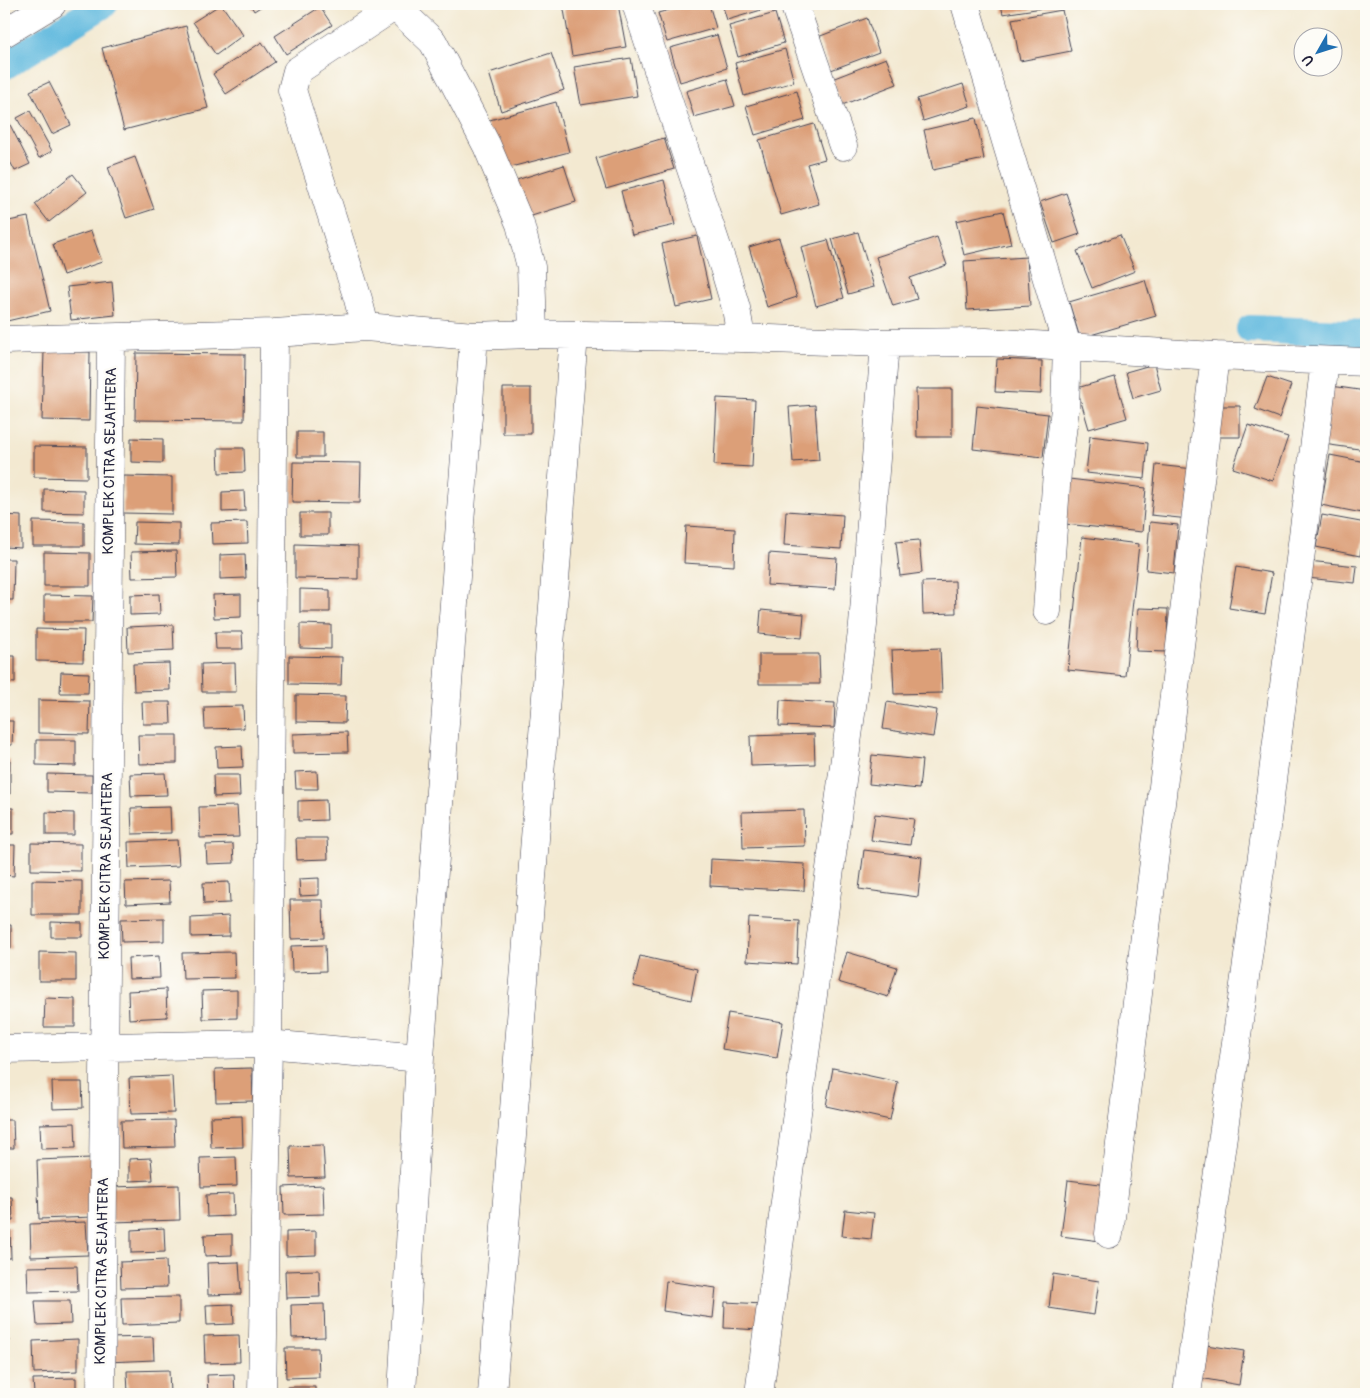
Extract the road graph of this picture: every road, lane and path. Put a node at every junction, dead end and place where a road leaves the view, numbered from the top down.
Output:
1 (636, 4) edge
2 (794, 4) edge
3 (966, 4) edge
4 (47, 5) edge
5 (394, 5) edge
6 (4, 33) edge
7 (843, 146) dead end
8 (365, 327) junction
9 (274, 333) junction
10 (533, 334) junction
11 (574, 335) junction
12 (474, 336) junction
13 (111, 338) junction
14 (741, 338) junction
15 (4, 340) edge
16 (885, 343) junction
17 (1067, 346) junction
18 (1215, 356) junction
19 (1326, 362) junction
20 (1366, 362) edge
21 (1046, 611) dead end
22 (268, 1044) junction
23 (104, 1047) junction
24 (4, 1049) edge
25 (420, 1058) junction
26 (1108, 1234) dead end
27 (101, 1394) edge
28 (262, 1394) edge
29 (402, 1394) edge
30 (492, 1394) edge
31 (759, 1394) edge
32 (1187, 1394) edge

1 - 14 street
2 - 7 street
3 - 17 street
4 - 6 street
5 - 8 street
5 - 10 street
8 - 9 street
8 - 12 street
9 - 13 street
9 - 22 street
10 - 11 street
10 - 12 street
11 - 14 street
11 - 30 street
12 - 25 street
13 - 15 street
13 - 23 street, KOMPLEK CITRA SEJAHTERA
14 - 16 street
16 - 17 street
16 - 31 street
17 - 18 street
17 - 21 street
18 - 19 street
18 - 26 street
19 - 20 street
19 - 32 street
22 - 23 street
22 - 25 street
22 - 28 street
23 - 24 street
23 - 27 street, KOMPLEK CITRA SEJAHTERA
25 - 29 street

